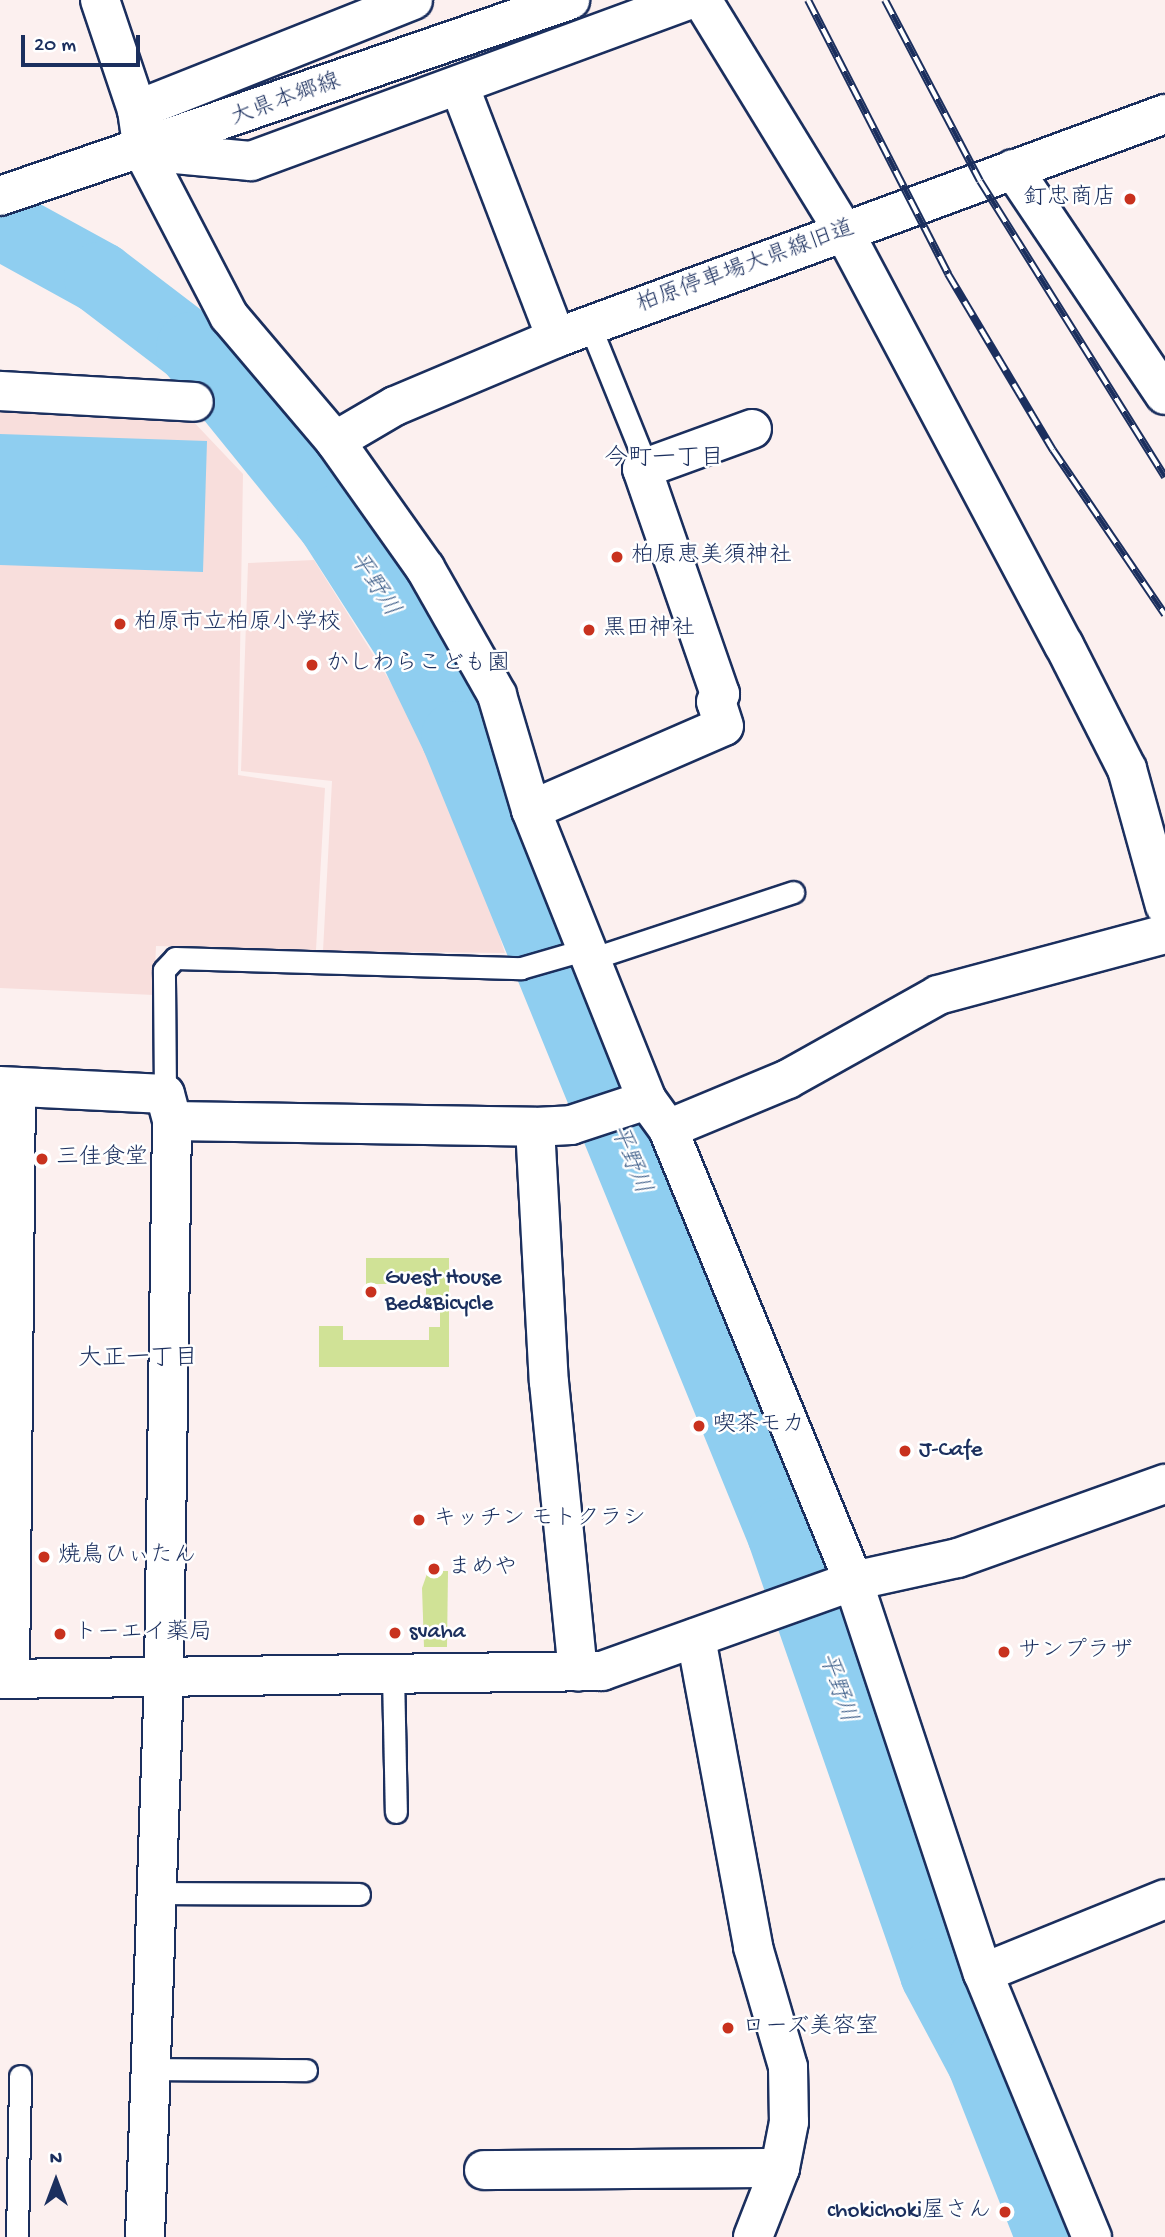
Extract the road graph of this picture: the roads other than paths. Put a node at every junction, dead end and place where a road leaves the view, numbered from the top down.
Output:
1 (100, 0) edge
2 (413, 0) edge
3 (570, 0) edge
4 (688, 0) edge
5 (702, 0) edge
6 (459, 85) junction
7 (137, 110) junction
8 (1165, 114) edge
9 (143, 151) junction
10 (1013, 169) junction
11 (0, 196) edge
12 (844, 232) junction
13 (573, 332) junction
14 (0, 391) edge
15 (1165, 395) edge
16 (194, 402) dead end
17 (751, 429) dead end
18 (335, 441) junction
19 (647, 467) junction
20 (531, 810) junction
21 (793, 892) dead end
22 (1165, 906) edge
23 (1165, 934) edge
24 (580, 955) junction
25 (8, 1086) edge
26 (168, 1108) junction
27 (633, 1114) junction
28 (535, 1127) junction
29 (6, 1371) edge
30 (1165, 1484) edge
31 (853, 1581) junction
32 (696, 1638) junction
33 (578, 1672) junction
34 (393, 1674) junction
35 (164, 1676) junction
36 (5, 1679) edge
37 (396, 1812) dead end
38 (157, 1893) junction
39 (359, 1894) dead end
40 (1165, 1899) edge
41 (983, 1973) junction
42 (151, 2069) junction
43 (306, 2070) dead end
44 (20, 2076) dead end
45 (780, 2168) junction
46 (484, 2170) dead end
47 (17, 2237) edge
48 (145, 2237) edge
49 (753, 2237) edge
50 (1091, 2237) edge

1 - 7 main road
2 - 7 main road
3 - 9 main road, 大県本郷線
4 - 6 main road
5 - 12 main road
6 - 9 main road
6 - 13 main road
7 - 9 main road
8 - 10 main road, 柏原停車場大県線旧道
9 - 11 main road, 大県本郷線
9 - 18 main road
10 - 12 main road, 柏原停車場大県線旧道
10 - 15 main road
12 - 13 main road, 柏原停車場大県線旧道
12 - 22 main road
13 - 18 main road, 柏原停車場大県線旧道
13 - 19 lane
14 - 16 main road
17 - 19 main road
18 - 20 main road
19 - 20 main road
20 - 24 main road
21 - 24 lane
23 - 27 main road
24 - 26 lane
24 - 27 main road
25 - 26 main road
25 - 29 main road
26 - 28 main road
26 - 35 main road
27 - 28 main road
27 - 31 main road
28 - 33 main road
29 - 36 main road
30 - 31 main road
31 - 32 main road
31 - 41 main road
32 - 33 main road
32 - 45 main road
33 - 34 main road
34 - 35 main road
34 - 37 lane
35 - 36 main road
35 - 38 main road
38 - 39 lane
38 - 42 main road
40 - 41 main road
41 - 50 main road
42 - 43 lane
42 - 48 main road
44 - 47 lane
45 - 46 main road
45 - 49 main road

